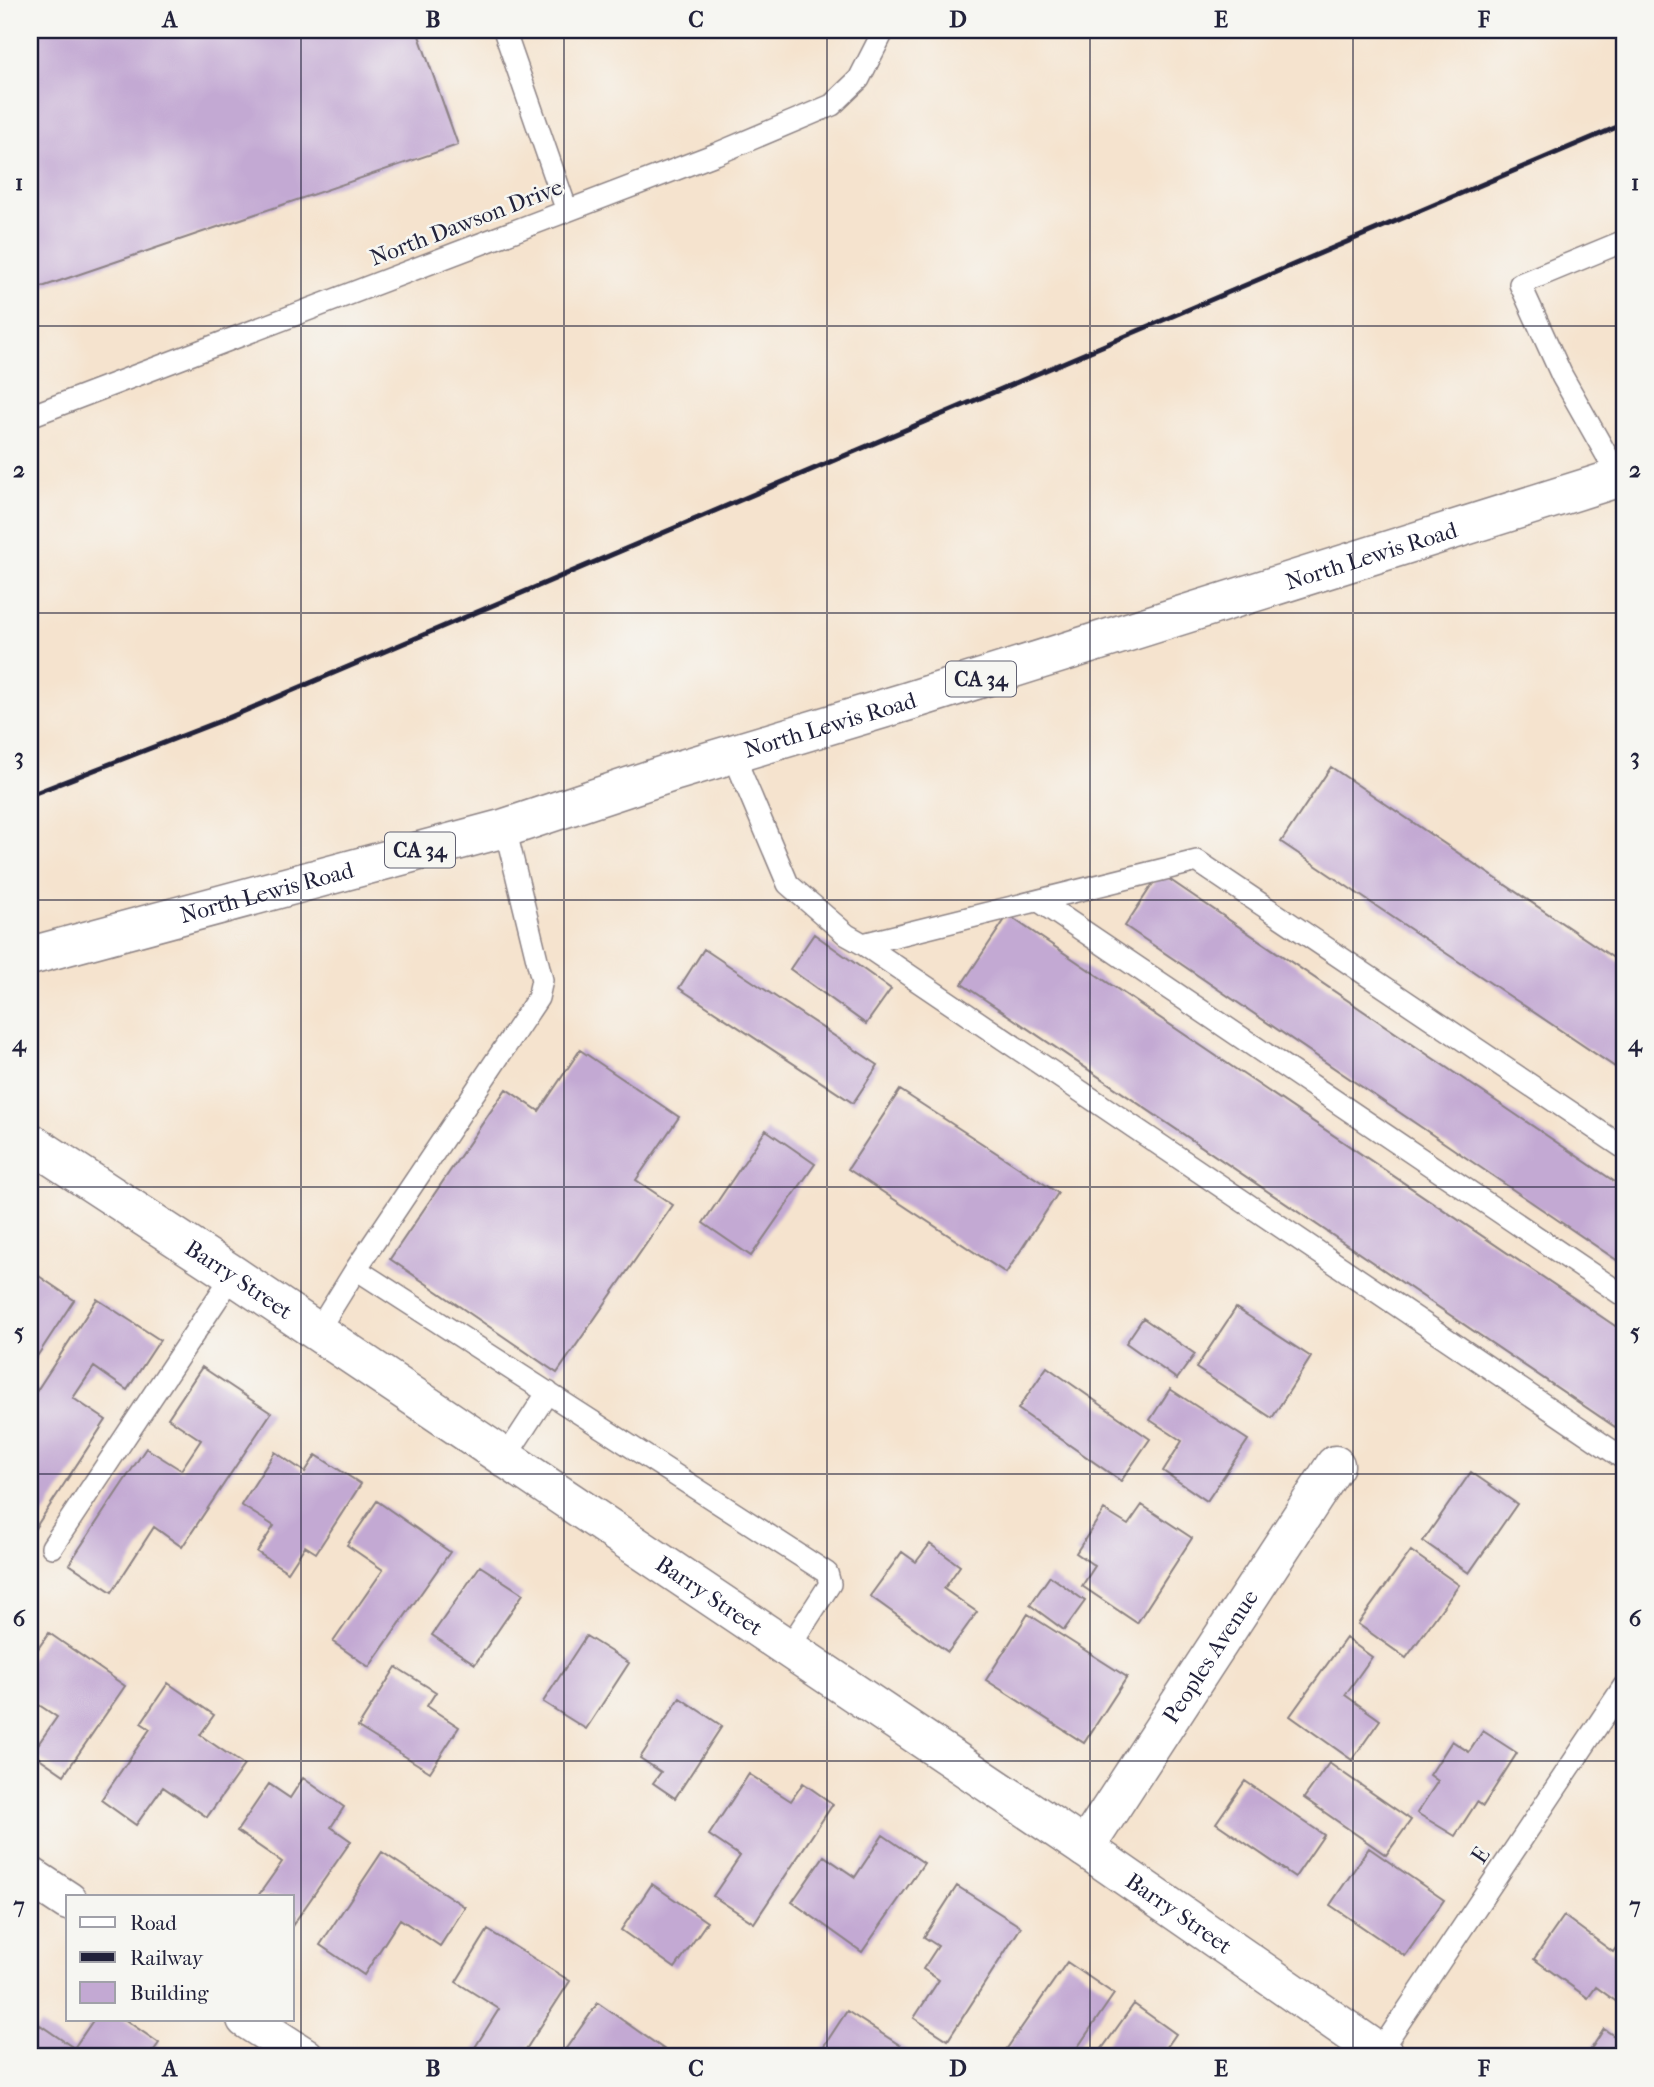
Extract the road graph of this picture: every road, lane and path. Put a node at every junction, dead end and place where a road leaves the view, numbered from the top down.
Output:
1 (504, 30) edge
2 (884, 30) edge
3 (567, 211) junction
4 (1624, 241) edge
5 (30, 416) edge
6 (1622, 480) edge
7 (733, 754) junction
8 (505, 828) junction
9 (1039, 901) junction
10 (863, 944) junction
11 (30, 956) edge
12 (30, 1143) edge
13 (1624, 1148) edge
14 (356, 1269) junction
15 (233, 1275) junction
16 (1624, 1296) edge
17 (317, 1332) junction
18 (548, 1392) junction
19 (505, 1458) junction
20 (1624, 1459) edge
21 (1335, 1465) dead end
22 (52, 1547) dead end
23 (788, 1649) junction
24 (1624, 1686) edge
25 (1085, 1848) junction
26 (249, 2021) edge
27 (1380, 2056) edge
28 (305, 2057) edge

1 - 3 lane
2 - 3 lane, North Dawson Drive
3 - 5 lane, North Dawson Drive
4 - 6 lane
6 - 7 street, North Lewis Road / CA 34
7 - 8 street, North Lewis Road / CA 34
7 - 10 lane
8 - 11 street, North Lewis Road / CA 34
8 - 14 lane
9 - 10 lane
9 - 13 lane
9 - 16 lane
10 - 20 lane
12 - 15 street, Barry Street
14 - 17 lane
14 - 18 lane
15 - 17 street, Barry Street
15 - 22 lane
17 - 19 street, Barry Street
18 - 19 lane
18 - 23 lane
19 - 23 street, Barry Street
21 - 25 street, Peoples Avenue
23 - 25 street, Barry Street
24 - 27 lane, E
25 - 27 street, Barry Street
26 - 28 street

